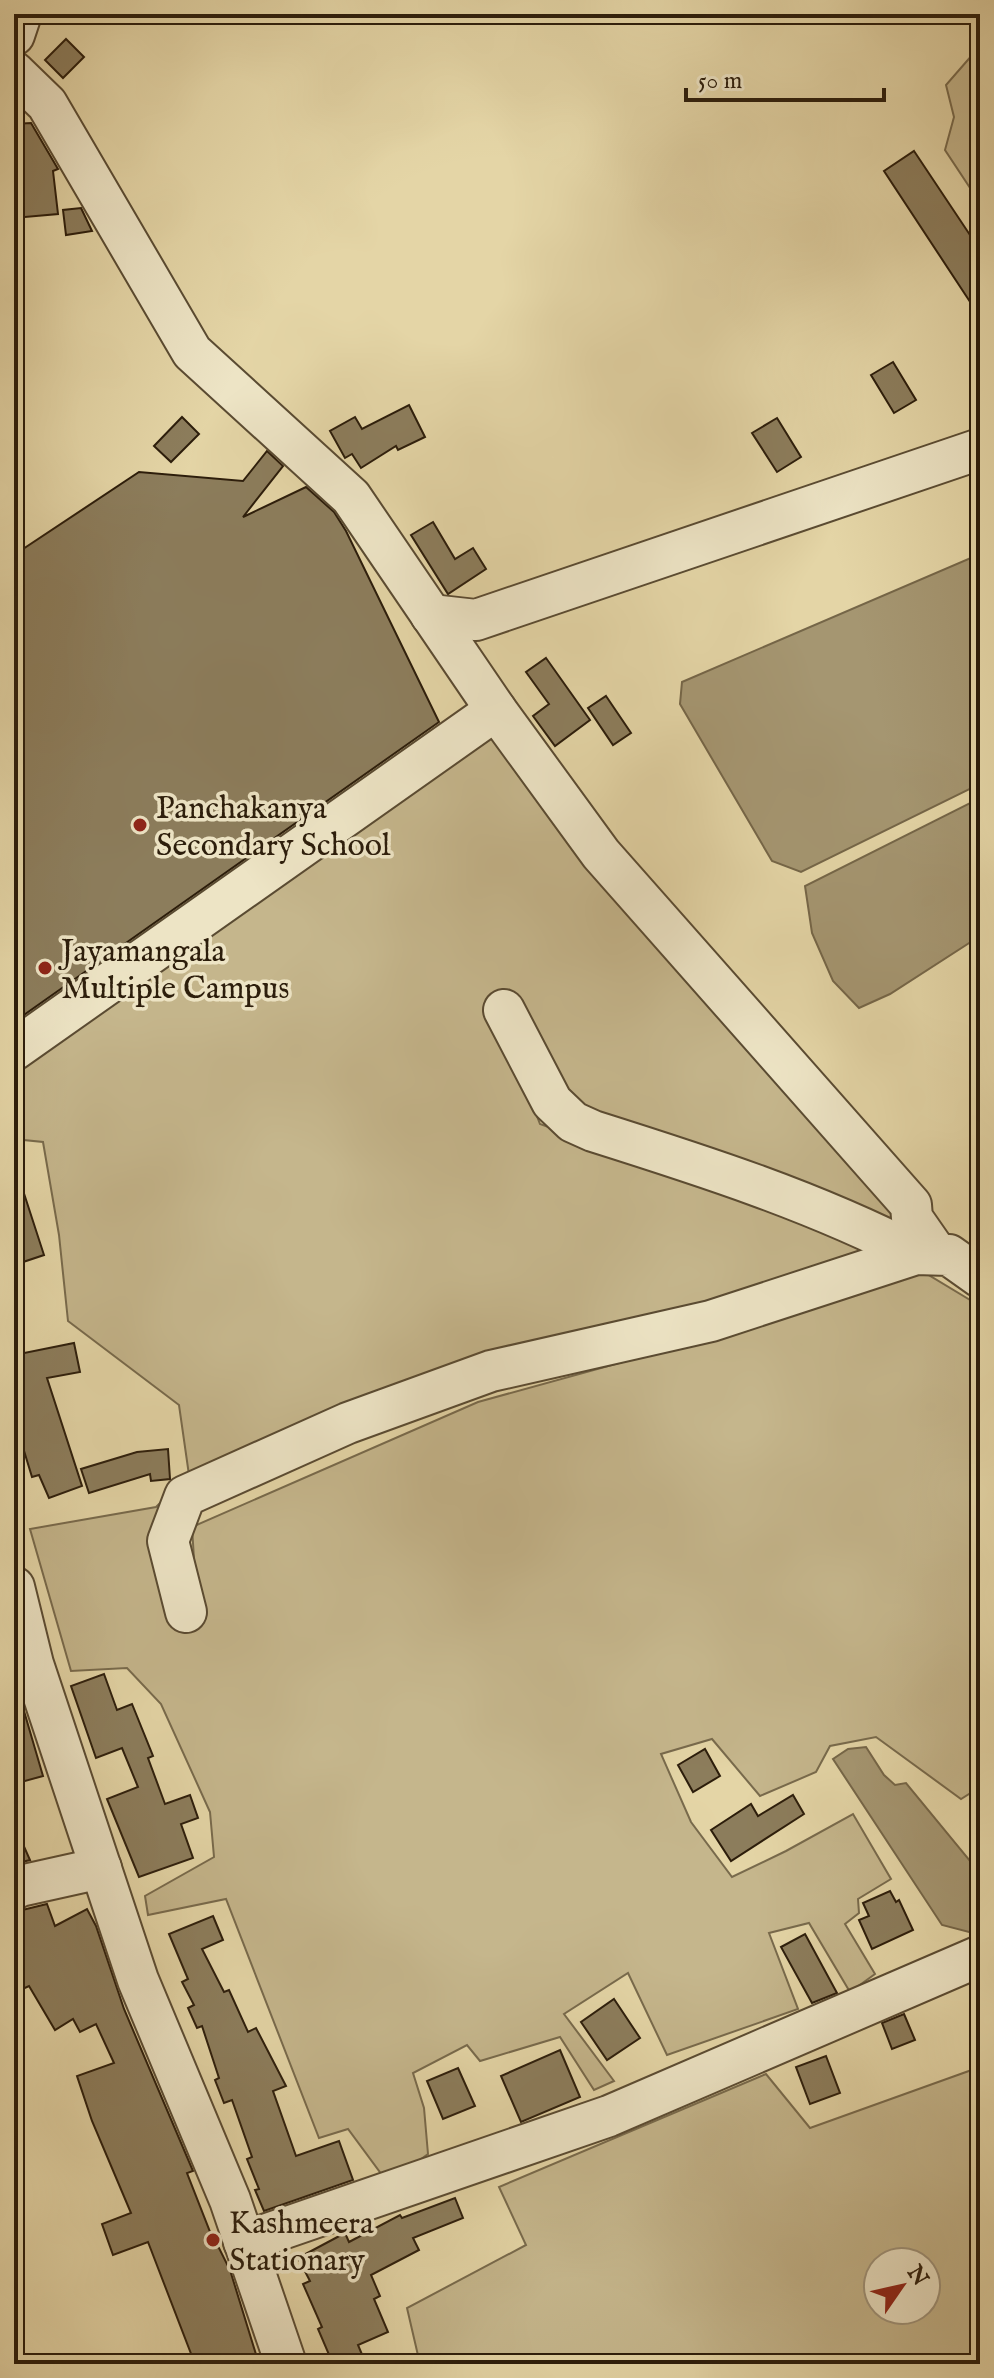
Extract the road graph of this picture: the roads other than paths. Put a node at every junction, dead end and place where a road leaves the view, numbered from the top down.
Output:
1 (21, 14) edge
2 (14, 35) edge
3 (14, 72) edge
4 (980, 449) edge
5 (431, 615) junction
6 (496, 710) junction
7 (504, 1010) dead end
8 (14, 1050) edge
9 (927, 1254) junction
10 (980, 1277) edge
11 (14, 1587) edge
12 (186, 1612) dead end
13 (24, 1666) edge
14 (101, 1868) junction
15 (14, 1889) edge
16 (980, 1956) edge
17 (244, 2242) junction
18 (286, 2364) edge

1 - 2 street
3 - 5 street
4 - 5 street
5 - 6 street
6 - 8 street
6 - 9 street
7 - 9 street
9 - 10 street
9 - 12 street
11 - 13 street
13 - 14 street
14 - 15 street
14 - 17 street
16 - 17 street
17 - 18 street

